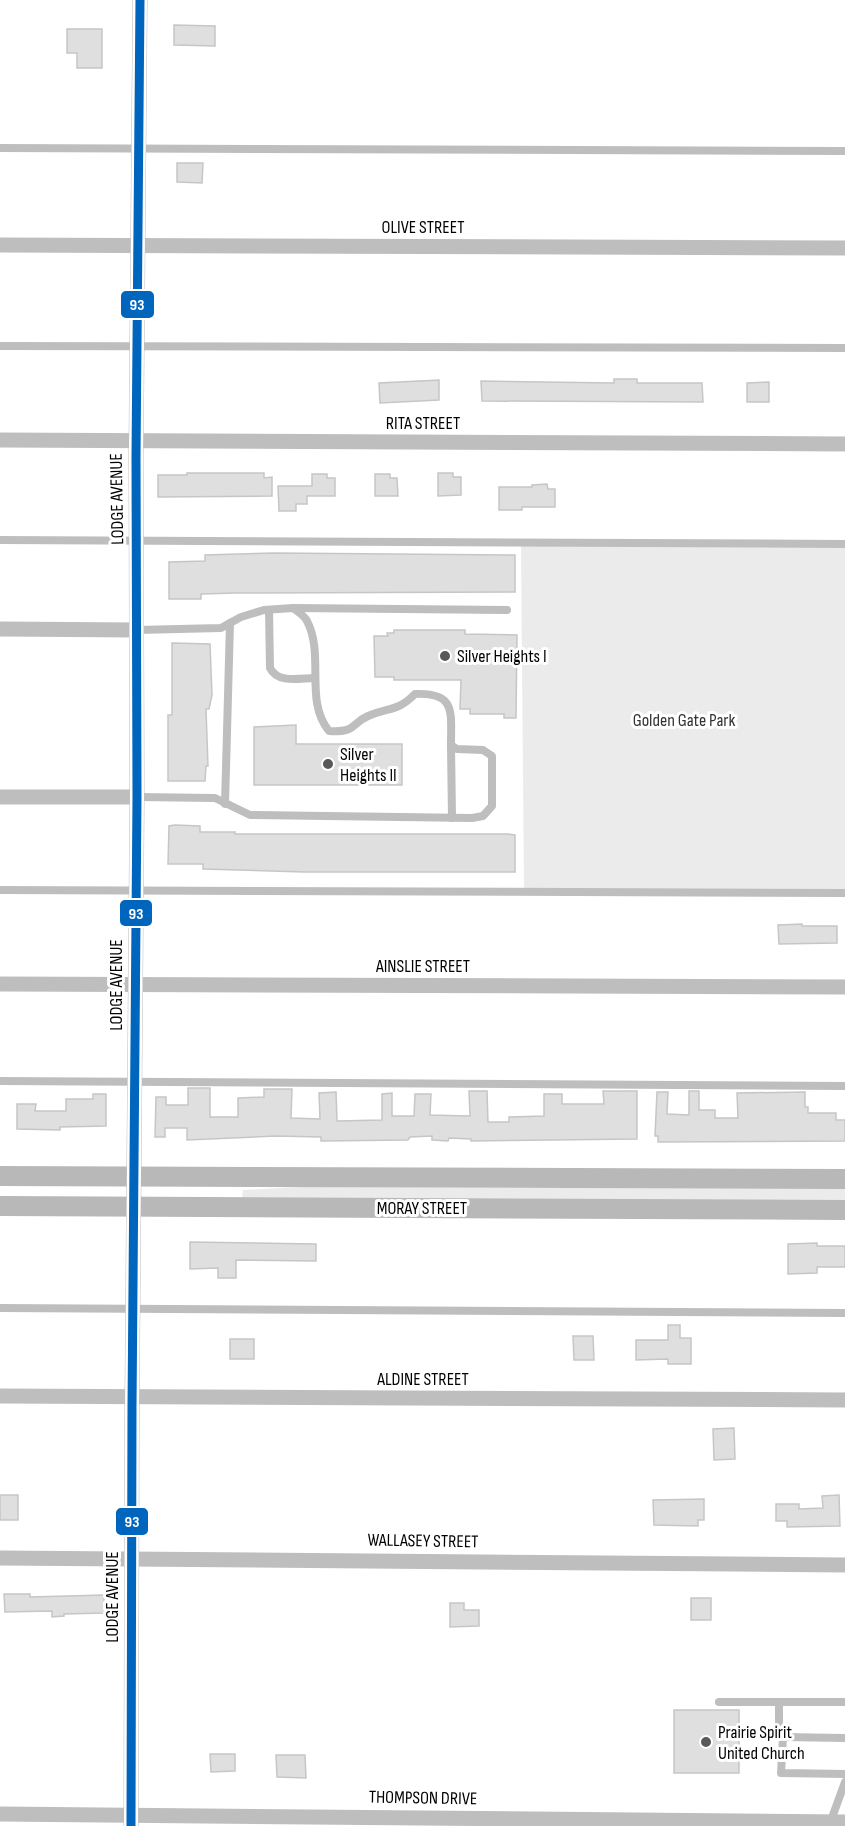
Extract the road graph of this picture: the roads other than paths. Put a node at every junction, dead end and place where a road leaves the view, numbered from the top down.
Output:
1 (140, 0) edge
2 (0, 148) edge
3 (139, 148) junction
4 (845, 151) edge
5 (0, 245) edge
6 (138, 246) junction
7 (845, 248) edge
8 (0, 346) edge
9 (137, 346) junction
10 (845, 348) edge
11 (0, 440) edge
12 (136, 441) junction
13 (845, 444) edge
14 (0, 540) edge
15 (137, 540) junction
16 (845, 544) edge
17 (293, 608) junction
18 (269, 610) junction
19 (507, 610) dead end
20 (230, 623) junction
21 (0, 629) edge
22 (137, 630) junction
23 (315, 678) junction
24 (451, 745) junction
25 (0, 797) edge
26 (137, 797) junction
27 (225, 804) junction
28 (452, 818) junction
29 (0, 890) edge
30 (136, 891) junction
31 (845, 893) edge
32 (0, 984) edge
33 (135, 985) junction
34 (845, 987) edge
35 (0, 1081) edge
36 (135, 1082) junction
37 (845, 1086) edge
38 (0, 1176) edge
39 (134, 1176) junction
40 (845, 1179) edge
41 (0, 1206) edge
42 (134, 1207) junction
43 (845, 1210) edge
44 (0, 1308) edge
45 (133, 1309) junction
46 (845, 1313) edge
47 (0, 1396) edge
48 (132, 1397) junction
49 (845, 1400) edge
50 (0, 1558) edge
51 (131, 1558) junction
52 (845, 1565) edge
53 (719, 1702) dead end
54 (779, 1702) junction
55 (845, 1702) edge
56 (783, 1737) junction
57 (845, 1738) edge
58 (845, 1774) edge
59 (845, 1782) edge
60 (0, 1814) edge
61 (131, 1820) edge
62 (674, 1823) edge
63 (835, 1823) edge

1 - 3 street, LODGE AVENUE
2 - 3 lane
3 - 4 lane
3 - 6 street, LODGE AVENUE
5 - 6 street, OLIVE STREET
6 - 7 street, OLIVE STREET
6 - 9 street, LODGE AVENUE
8 - 9 lane
9 - 10 lane
9 - 12 street, LODGE AVENUE
11 - 12 street, RITA STREET
12 - 13 street, RITA STREET
12 - 15 street, LODGE AVENUE
14 - 15 lane
15 - 16 lane
15 - 22 street, LODGE AVENUE
17 - 18 lane
17 - 19 lane
17 - 23 lane
18 - 20 lane
18 - 23 lane
20 - 22 lane
20 - 27 lane
21 - 22 street
22 - 26 street, LODGE AVENUE
23 - 24 lane
24 - 28 lane
24 - 28 lane
25 - 26 street
26 - 27 lane
26 - 30 street, LODGE AVENUE
27 - 28 lane
29 - 30 lane
30 - 31 lane
30 - 33 street, LODGE AVENUE
32 - 33 street, AINSLIE STREET
33 - 34 street, AINSLIE STREET
33 - 36 street, LODGE AVENUE
35 - 36 lane
36 - 37 lane
36 - 39 street, LODGE AVENUE
38 - 39 main road, MORAY STREET
39 - 40 main road, MORAY STREET
39 - 42 street, LODGE AVENUE
41 - 42 main road, MORAY STREET
42 - 43 main road, MORAY STREET
42 - 45 street, LODGE AVENUE
44 - 45 lane
45 - 46 lane
45 - 48 street, LODGE AVENUE
47 - 48 street, ALDINE STREET
48 - 49 street, ALDINE STREET
48 - 51 street, LODGE AVENUE
50 - 51 street, WALLASEY STREET
51 - 52 street, WALLASEY STREET
51 - 61 street, LODGE AVENUE
53 - 54 lane
54 - 55 lane
54 - 56 lane
56 - 57 lane
56 - 58 lane
59 - 63 lane
60 - 61 street, THOMPSON DRIVE
61 - 62 street, THOMPSON DRIVE
62 - 63 street, THOMPSON DRIVE

